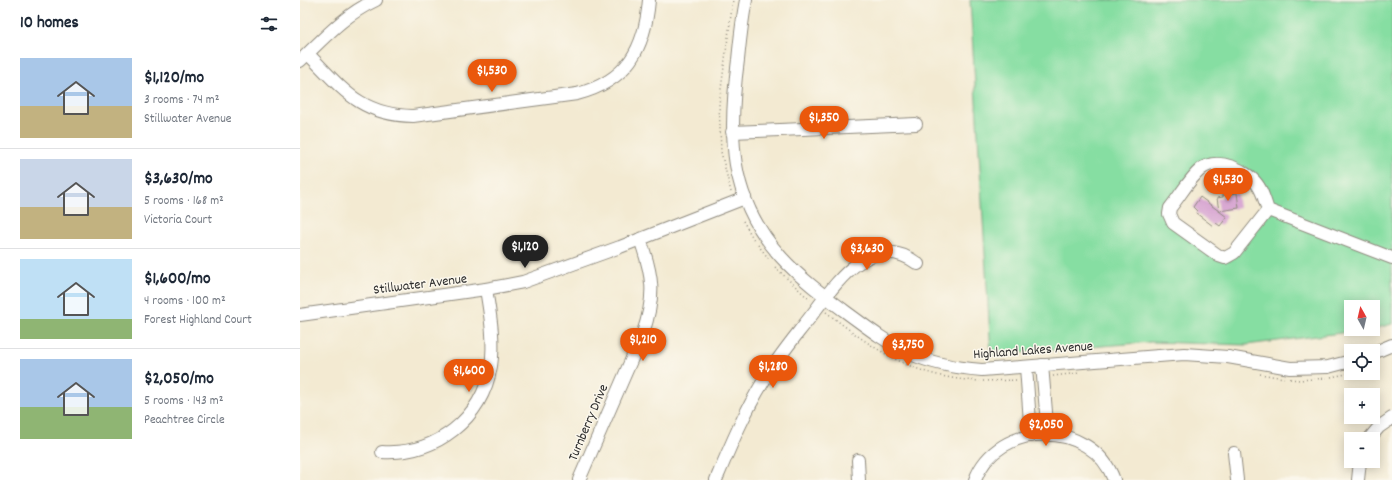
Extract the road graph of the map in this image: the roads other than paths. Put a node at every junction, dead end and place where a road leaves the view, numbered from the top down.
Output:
1 (376, 0) edge
2 (649, 0) edge
3 (746, 0) edge
4 (304, 58) edge
5 (916, 124) dead end
6 (732, 132) junction
7 (740, 200) junction
8 (1268, 210) junction
9 (640, 239) junction
10 (1392, 258) edge
11 (918, 264) dead end
12 (486, 289) junction
13 (822, 301) junction
14 (300, 314) edge
15 (1392, 345) edge
16 (1380, 350) edge
17 (1344, 363) edge
18 (1043, 371) junction
19 (1026, 373) junction
20 (1392, 418) edge
21 (1375, 432) edge
22 (1048, 435) junction
23 (1031, 436) junction
24 (382, 452) dead end
25 (1234, 453) dead end
26 (858, 460) dead end
27 (1359, 468) edge
28 (579, 480) edge
29 (716, 480) edge
30 (859, 480) edge
31 (975, 480) edge
32 (1114, 480) edge
33 (1237, 480) edge
34 (1358, 480) edge

1 - 4 street
2 - 4 street
3 - 6 street, Highland Lakes Avenue
5 - 6 street
6 - 7 street, Highland Lakes Avenue
7 - 9 street, Stillwater Avenue
7 - 13 street, Highland Lakes Avenue
8 - 8 street
8 - 10 street
9 - 12 street, Stillwater Avenue
9 - 28 street, Turnberry Drive
11 - 13 street
12 - 14 street, Stillwater Avenue
12 - 24 street
13 - 19 street, Highland Lakes Avenue
13 - 29 street
15 - 16 street
17 - 18 street, Highland Lakes Avenue
18 - 19 street, Highland Lakes Avenue
18 - 22 street
19 - 23 street
20 - 21 street
22 - 23 street
22 - 32 street
23 - 31 street
25 - 33 street
26 - 30 street
27 - 34 street

